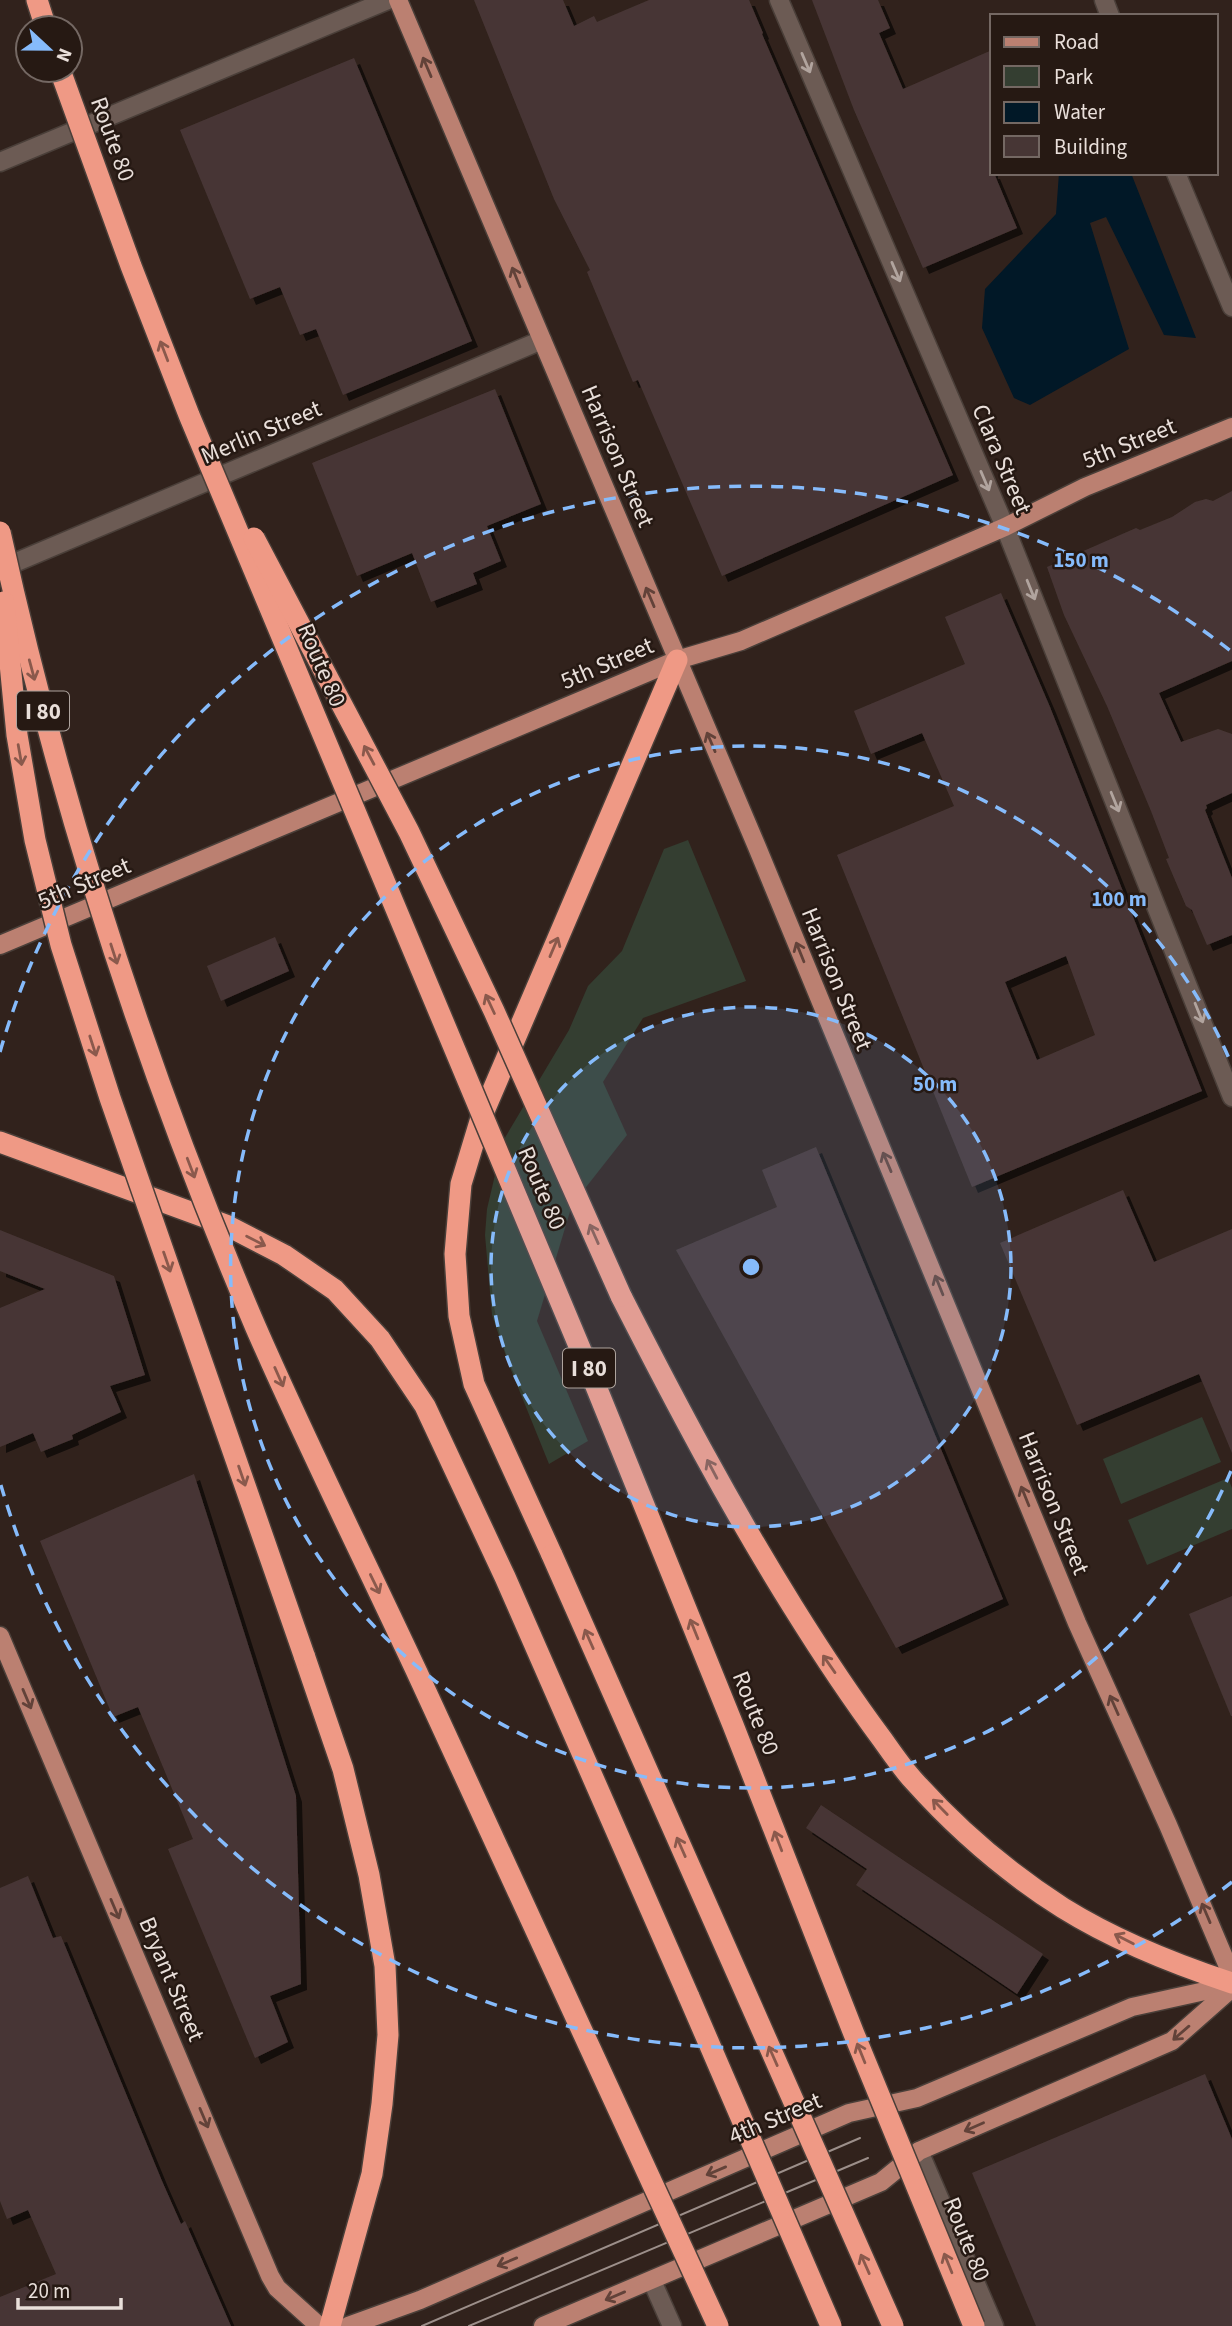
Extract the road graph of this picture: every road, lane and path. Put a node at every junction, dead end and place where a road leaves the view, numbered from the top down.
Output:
1 (388, 0) edge
2 (398, 0) edge
3 (779, 0) edge
4 (65, 84) edge
5 (0, 162) edge
6 (1177, 175) edge
7 (1232, 307) edge
8 (542, 340) junction
9 (189, 415) junction
10 (1232, 427) edge
11 (1005, 527) junction
12 (0, 532) edge
13 (0, 567) edge
14 (677, 660) junction
15 (0, 945) edge
16 (1232, 1097) edge
17 (0, 1142) edge
18 (0, 1636) edge
19 (1232, 1976) edge
20 (1232, 1985) edge
21 (919, 2151) junction
22 (652, 2281) junction
23 (319, 2326) edge
24 (330, 2326) edge
25 (348, 2326) edge
26 (543, 2326) edge
27 (672, 2326) edge
28 (718, 2326) edge
29 (831, 2326) edge
30 (893, 2326) edge
31 (974, 2326) edge
32 (994, 2326) edge

1 - 5 street
8 -> 2 main road, Harrison Street
3 -> 11 street, Clara Street
9 -> 4 highway, Route 80 / I 80, bridge
6 - 7 street
8 - 13 street, Merlin Street
14 -> 8 main road, Harrison Street
20 -> 9 highway, bridge
31 -> 9 highway, Route 80 / I 80, bridge
10 - 11 main road, 5th Street
11 - 14 main road, 5th Street
11 -> 16 street, Clara Street
12 -> 28 highway, I 80, bridge
13 -> 24 highway, bridge
14 - 15 main road, 5th Street
19 -> 14 main road, Harrison Street
30 -> 14 highway, bridge
17 -> 29 highway, bridge
18 -> 23 main road, Bryant Street
20 -> 21 main road
20 -> 25 main road, 4th Street
21 - 22 main road
21 - 32 street
22 -> 26 main road
22 - 27 street

